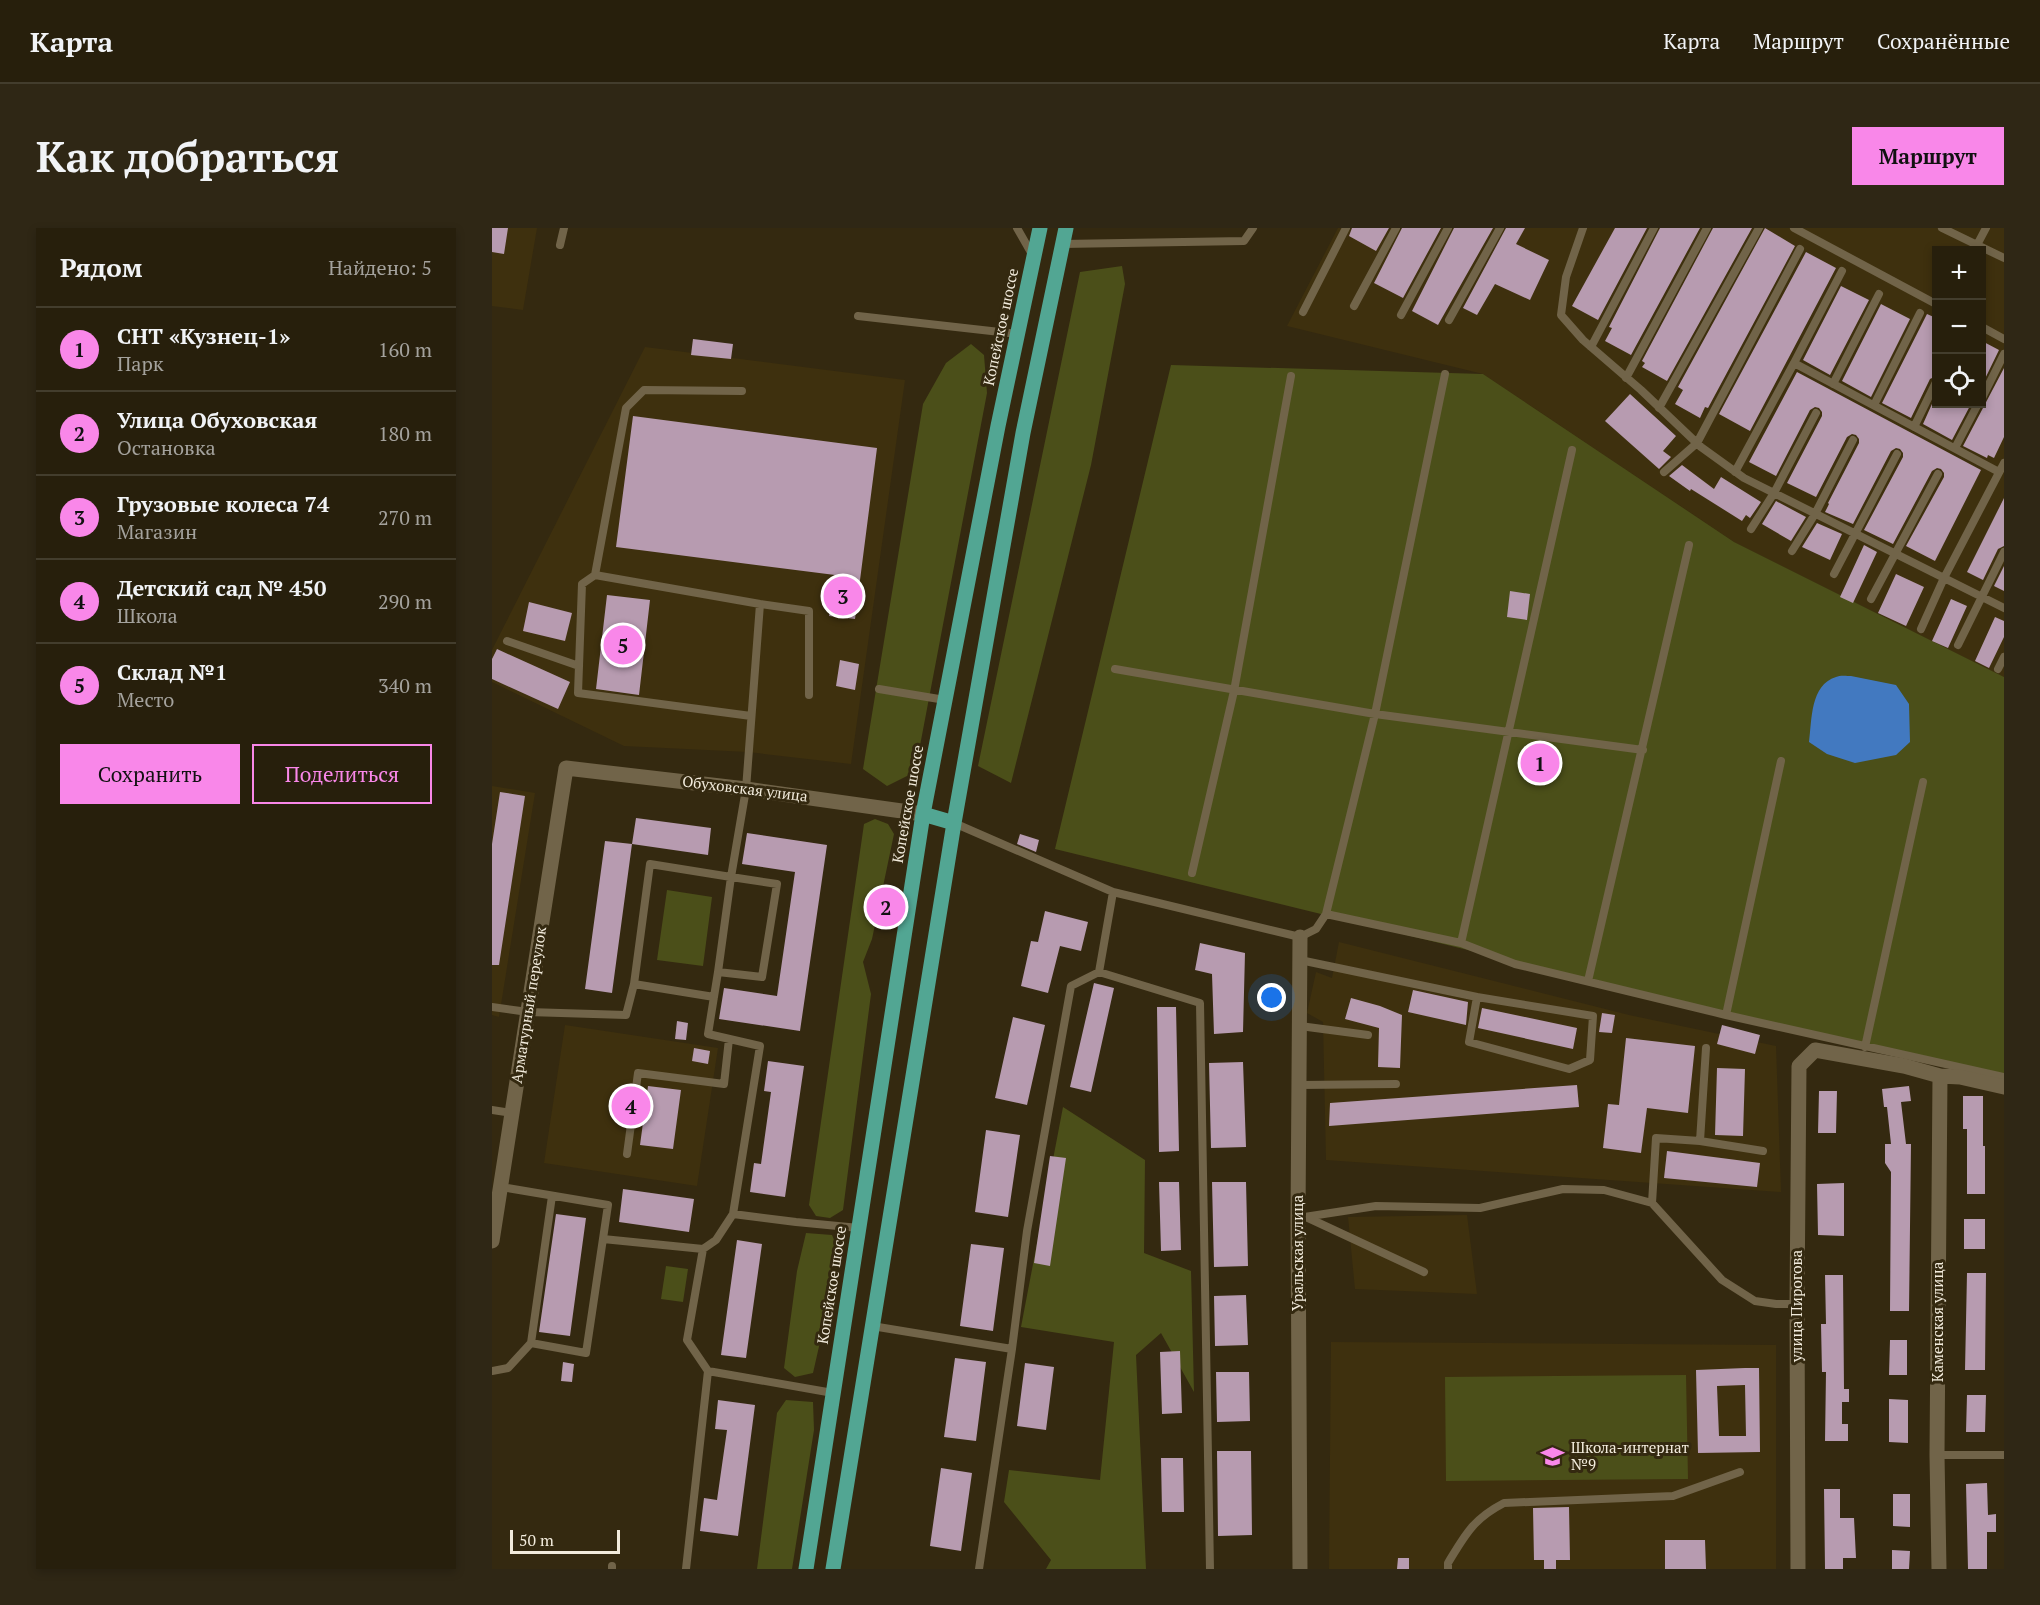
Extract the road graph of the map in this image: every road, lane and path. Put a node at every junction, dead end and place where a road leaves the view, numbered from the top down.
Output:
1 (564, 228) edge
2 (1017, 228) edge
3 (1040, 228) edge
4 (1066, 228) edge
5 (1244, 228) edge
6 (1253, 228) edge
7 (1346, 228) edge
8 (1396, 228) edge
9 (1448, 228) edge
10 (1500, 228) edge
11 (1583, 228) edge
12 (1654, 228) edge
13 (1707, 228) edge
14 (1760, 228) edge
15 (1794, 228) edge
16 (1942, 228) edge
17 (1986, 228) edge
18 (1244, 241) junction
19 (1062, 244) junction
20 (560, 245) dead end
21 (1977, 245) junction
22 (1800, 249) dead end
23 (1034, 257) junction
24 (2004, 258) edge
25 (1842, 272) dead end
26 (1879, 294) dead end
27 (1932, 302) edge
28 (1354, 306) dead end
29 (1303, 312) dead end
30 (1920, 313) dead end
31 (1401, 315) dead end
32 (858, 316) dead end
33 (1449, 320) dead end
34 (1986, 329) edge
35 (1018, 334) junction
36 (2004, 339) edge
37 (1591, 347) junction
38 (2004, 354) edge
39 (1794, 363) junction
40 (1445, 374) dead end
41 (1291, 376) dead end
42 (1626, 378) junction
43 (1833, 384) junction
44 (1932, 390) edge
45 (1986, 390) edge
46 (742, 391) dead end
47 (1874, 405) junction
48 (1659, 408) junction
49 (1976, 408) edge
50 (1816, 413) dead end
51 (1914, 427) junction
52 (1854, 440) dead end
53 (1697, 443) junction
54 (1955, 448) junction
55 (1572, 450) dead end
56 (1897, 454) dead end
57 (2004, 463) edge
58 (1664, 472) dead end
59 (1735, 472) junction
60 (2000, 472) junction
61 (1938, 474) dead end
62 (1774, 493) junction
63 (1815, 514) junction
64 (1751, 529) dead end
65 (1855, 534) junction
66 (1689, 545) dead end
67 (1792, 551) dead end
68 (2004, 552) edge
69 (1896, 554) junction
70 (1834, 574) dead end
71 (595, 575) junction
72 (1944, 578) junction
73 (1982, 597) junction
74 (1871, 599) dead end
75 (760, 604) junction
76 (2004, 608) edge
77 (1921, 629) dead end
78 (507, 641) dead end
79 (1958, 645) dead end
80 (2004, 657) edge
81 (579, 666) junction
82 (1115, 669) dead end
83 (1998, 669) dead end
84 (879, 689) dead end
85 (1234, 691) junction
86 (809, 695) dead end
87 (945, 700) junction
88 (1374, 714) junction
89 (751, 716) junction
90 (1509, 731) junction
91 (1643, 750) junction
92 (1781, 761) dead end
93 (566, 768) joint
94 (1923, 782) dead end
95 (746, 789) junction
96 (923, 814) junction
97 (954, 823) junction
98 (1192, 873) dead end
99 (731, 877) junction
100 (1113, 892) junction
101 (1326, 914) junction
102 (1300, 937) junction
103 (1461, 944) junction
104 (1300, 960) junction
105 (718, 972) junction
106 (1100, 972) junction
107 (1588, 981) junction
108 (634, 984) junction
109 (714, 997) junction
110 (1477, 997) junction
111 (492, 1007) edge
112 (528, 1012) junction
113 (1726, 1015) junction
114 (1300, 1026) junction
115 (1368, 1035) dead end
116 (729, 1039) junction
117 (1865, 1047) junction
118 (1706, 1048) dead end
119 (1940, 1076) junction
120 (2004, 1077) edge
121 (1396, 1084) dead end
122 (1299, 1085) junction
123 (2004, 1087) edge
124 (492, 1110) edge
125 (512, 1113) junction
126 (1700, 1142) junction
127 (1763, 1151) dead end
128 (627, 1154) dead end
129 (501, 1187) junction
130 (552, 1196) junction
131 (1652, 1203) junction
132 (733, 1214) junction
133 (1302, 1218) junction
134 (859, 1228) junction
135 (603, 1239) junction
136 (492, 1241) edge
137 (703, 1249) junction
138 (1424, 1272) dead end
139 (1797, 1304) junction
140 (872, 1326) junction
141 (531, 1343) junction
142 (1012, 1349) junction
143 (492, 1371) edge
144 (708, 1371) junction
145 (833, 1393) junction
146 (1937, 1455) junction
147 (2004, 1455) edge
148 (1740, 1472) dead end
149 (686, 1569) edge
150 (806, 1569) edge
151 (833, 1569) edge
152 (979, 1569) edge
153 (1210, 1569) edge
154 (1300, 1569) edge
155 (1448, 1569) edge
156 (1798, 1569) edge
157 (1939, 1569) edge

1 - 20 lane
2 - 23 lane
3 - 23 main road, Копейское шоссе
4 - 19 main road
5 - 18 lane
6 - 18 lane
7 - 29 lane
8 - 28 lane
9 - 31 lane
10 - 33 lane
11 - 37 lane
12 - 37 lane
13 - 42 lane
14 - 48 lane
15 - 27 lane
16 - 21 lane
17 - 21 lane
18 - 19 lane
19 - 97 main road
21 - 24 lane
22 - 53 lane
23 - 35 main road, Копейское шоссе
25 - 39 lane
26 - 43 lane
30 - 47 lane
32 - 35 lane
34 - 36 lane
35 - 87 main road, Копейское шоссе
37 - 42 lane
38 - 45 lane
39 - 43 lane
39 - 59 lane
40 - 88 lane
41 - 85 lane
42 - 48 lane
43 - 47 lane
44 - 51 lane
46 - 71 lane
47 - 51 lane
48 - 53 lane
49 - 54 lane
50 - 62 lane
51 - 54 lane
52 - 63 lane
53 - 58 lane
53 - 59 lane
54 - 60 lane
55 - 90 lane
56 - 65 lane
57 - 60 lane
59 - 62 lane
60 - 72 lane
61 - 69 lane
62 - 63 lane
62 - 64 lane
63 - 65 lane
63 - 67 lane
65 - 69 lane
65 - 70 lane
66 - 91 lane
68 - 73 lane
69 - 72 lane
69 - 74 lane
71 - 75 lane
71 - 81 lane
72 - 73 lane
72 - 77 lane
73 - 76 lane
73 - 79 lane
75 - 86 lane
75 - 89 lane
78 - 81 lane
80 - 83 lane
81 - 89 lane
82 - 85 lane
84 - 87 lane
85 - 88 lane
85 - 98 lane
87 - 96 main road, Копейское шоссе
88 - 90 lane
88 - 101 lane
89 - 95 lane
90 - 91 lane
90 - 103 lane
91 - 107 lane
92 - 113 lane
93 - 95 street, Обуховская улица
93 - 112 street, Арматурный переулок
94 - 117 lane
95 - 96 street, Обуховская улица
95 - 99 lane
96 - 97 main road
96 - 134 main road, Копейское шоссе
97 - 100 lane
97 - 140 main road
99 - 105 lane
99 - 105 lane
99 - 108 lane
100 - 102 lane
100 - 106 lane
101 - 102 lane
101 - 103 lane
102 - 104 street, Уральская улица
103 - 107 lane
104 - 110 lane
104 - 114 street, Уральская улица
105 - 109 lane
106 - 142 lane
106 - 153 lane
107 - 113 lane
108 - 109 lane
108 - 112 lane
109 - 116 lane
110 - 110 lane
111 - 112 lane
112 - 125 street, Арматурный переулок
113 - 117 lane
114 - 115 lane
114 - 122 street, Уральская улица
116 - 128 lane
116 - 132 lane
117 - 120 lane
118 - 126 lane
119 - 123 street
119 - 139 street, улица Пирогова
119 - 146 street, Каменская улица
121 - 122 lane
122 - 133 street, Уральская улица
124 - 125 lane
125 - 129 street, Арматурный переулок
126 - 127 lane
126 - 131 lane
129 - 130 lane
129 - 136 street, Арматурный переулок
130 - 135 lane
130 - 141 lane
131 - 133 lane
131 - 139 lane
132 - 134 lane
132 - 137 lane
133 - 138 lane
133 - 154 street, Уральская улица
134 - 145 main road, Копейское шоссе
135 - 137 lane
135 - 141 lane
137 - 144 lane
139 - 156 street, улица Пирогова
140 - 142 lane
140 - 151 main road
141 - 143 lane
142 - 152 lane
144 - 145 lane
144 - 149 lane
145 - 150 main road, Копейское шоссе
146 - 147 lane
146 - 157 street, Каменская улица
148 - 155 lane

